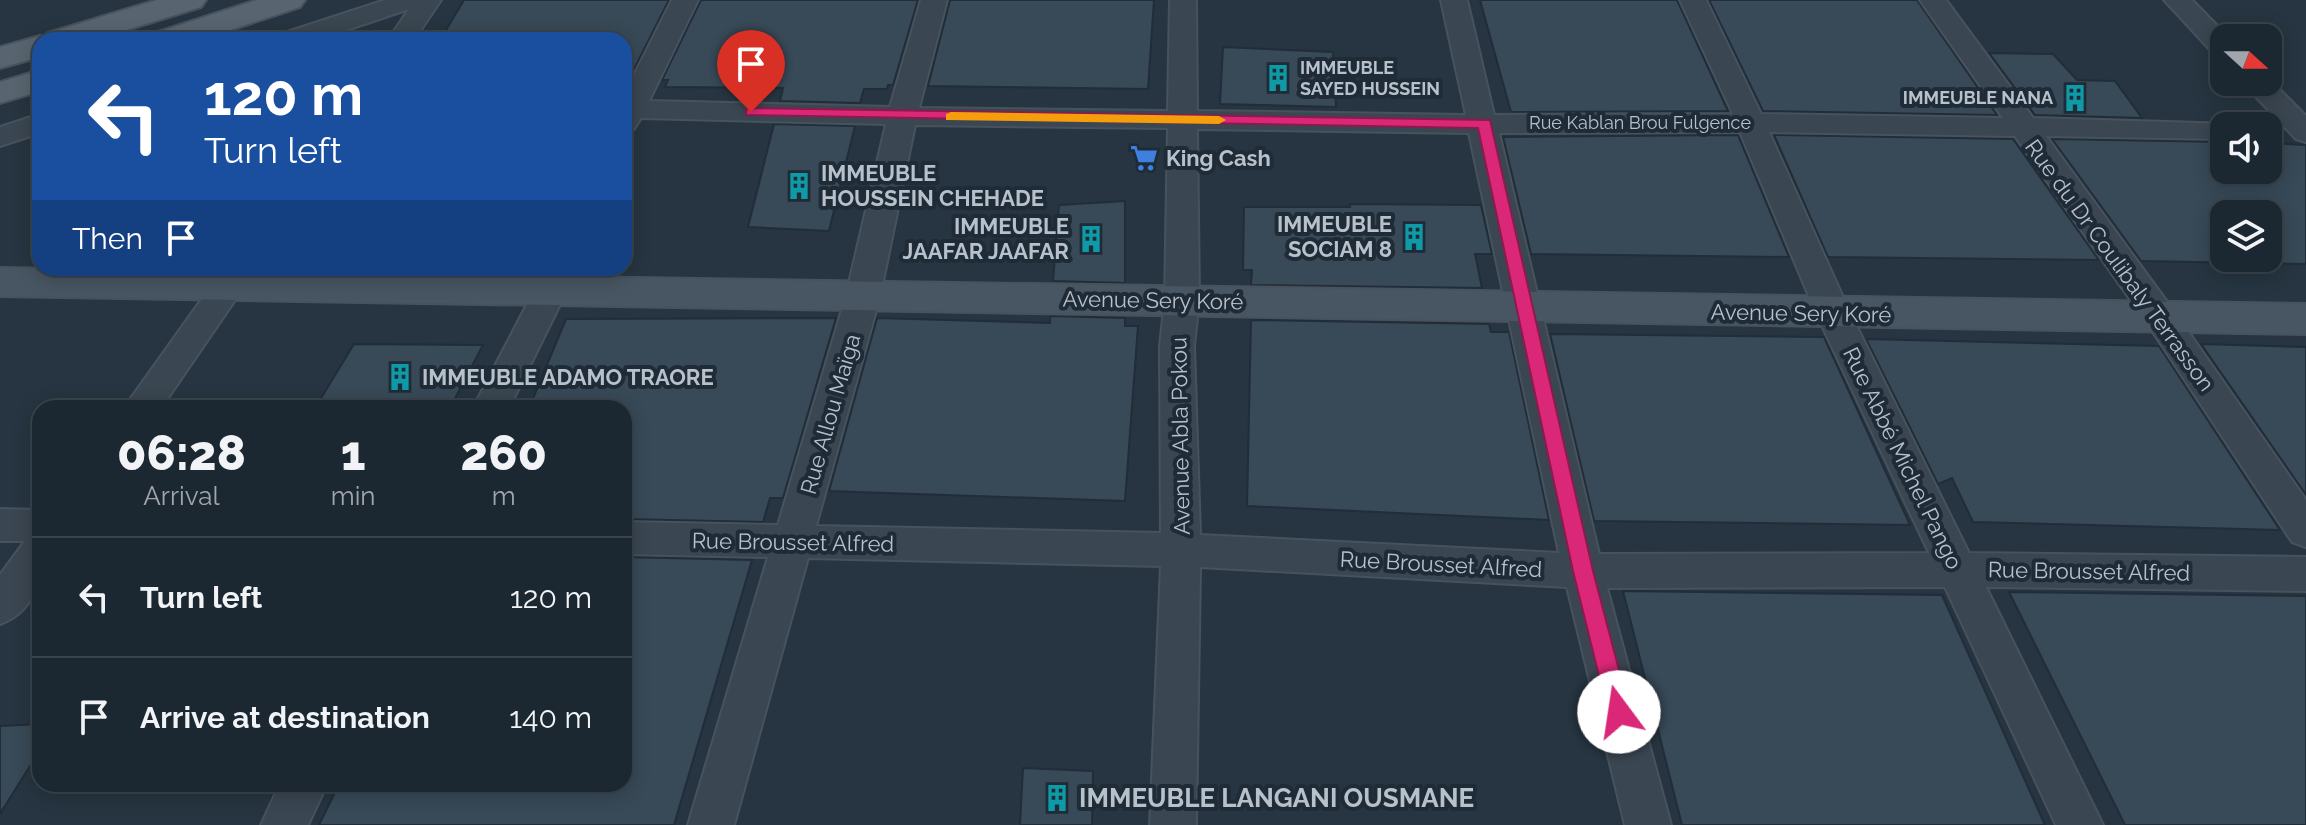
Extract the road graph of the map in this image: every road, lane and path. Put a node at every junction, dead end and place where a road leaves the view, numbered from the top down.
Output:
1 (190, 0) edge
2 (289, 0) edge
3 (411, 0) edge
4 (428, 0) edge
5 (685, 0) edge
6 (934, 0) edge
7 (1183, 0) edge
8 (1454, 0) edge
9 (1693, 0) edge
10 (1933, 0) edge
11 (2177, 0) edge
12 (86, 32) edge
13 (191, 32) edge
14 (314, 32) edge
15 (406, 32) edge
16 (2210, 34) edge
17 (32, 48) edge
18 (0, 58) edge
19 (32, 83) edge
20 (0, 93) edge
21 (2270, 96) edge
22 (632, 105) edge
23 (632, 114) edge
24 (902, 116) junction
25 (1184, 120) junction
26 (1751, 123) junction
27 (1484, 124) junction
28 (32, 126) edge
29 (2022, 127) junction
30 (2210, 130) edge
31 (2282, 131) edge
32 (2306, 132) edge
33 (0, 137) edge
34 (236, 276) edge
35 (556, 280) edge
36 (0, 282) edge
37 (863, 296) junction
38 (1182, 300) junction
39 (1526, 309) junction
40 (1833, 313) junction
41 (2161, 318) junction
42 (2306, 319) edge
43 (148, 400) edge
44 (495, 400) edge
45 (0, 525) edge
46 (32, 526) edge
47 (2306, 531) edge
48 (632, 538) edge
49 (794, 542) junction
50 (1181, 550) junction
51 (32, 563) edge
52 (1957, 570) junction
53 (1583, 571) junction
54 (2306, 574) edge
55 (0, 607) edge
56 (300, 792) edge
57 (284, 825) edge
58 (711, 825) edge
59 (1173, 825) edge
60 (1648, 825) edge
61 (2080, 825) edge

1 - 12 main road
2 - 13 main road
3 - 14 street
4 - 15 street
5 - 22 street
6 - 24 street, Rue Allou Maïga
7 - 25 street, Avenue Abla Pokou
8 - 27 street
9 - 26 street, Rue Abbé Michel Pango
10 - 29 street, Rue du Dr Coulibaly Terrasson
11 - 16 street
17 - 18 main road
19 - 20 main road
21 - 32 street
23 - 24 street, Rue Kablan Brou Fulgence
24 - 25 street, Rue Kablan Brou Fulgence
24 - 37 street, Rue Allou Maïga
25 - 27 street, Rue Kablan Brou Fulgence
25 - 38 street, Avenue Abla Pokou
26 - 27 street, Rue Kablan Brou Fulgence
26 - 29 street, Rue Kablan Brou Fulgence
26 - 40 street, Rue Abbé Michel Pango
27 - 39 street
28 - 33 street
29 - 30 street, Rue Kablan Brou Fulgence
29 - 41 street, Rue du Dr Coulibaly Terrasson
31 - 32 street
34 - 35 street, Avenue Sery Koré
34 - 36 street, Avenue Sery Koré
34 - 43 street
35 - 37 street, Avenue Sery Koré
35 - 44 street
37 - 38 street, Avenue Sery Koré
37 - 49 street, Rue Allou Maïga
38 - 39 street, Avenue Sery Koré
38 - 50 street, Avenue Abla Pokou
39 - 40 street, Avenue Sery Koré
39 - 53 street
40 - 41 street, Avenue Sery Koré
40 - 52 street, Rue Abbé Michel Pango
41 - 42 street, Avenue Sery Koré
41 - 47 street, Rue du Dr Coulibaly Terrasson
45 - 46 street
48 - 49 street, Rue Brousset Alfred
49 - 50 street, Rue Brousset Alfred
49 - 58 street, Rue Allou Maïga
50 - 53 street, Rue Brousset Alfred
50 - 59 street, Avenue Abla Pokou
51 - 55 street
52 - 53 street, Rue Brousset Alfred
52 - 54 street, Rue Brousset Alfred
52 - 61 street, Rue Abbé Michel Pango
53 - 60 street
56 - 57 street

